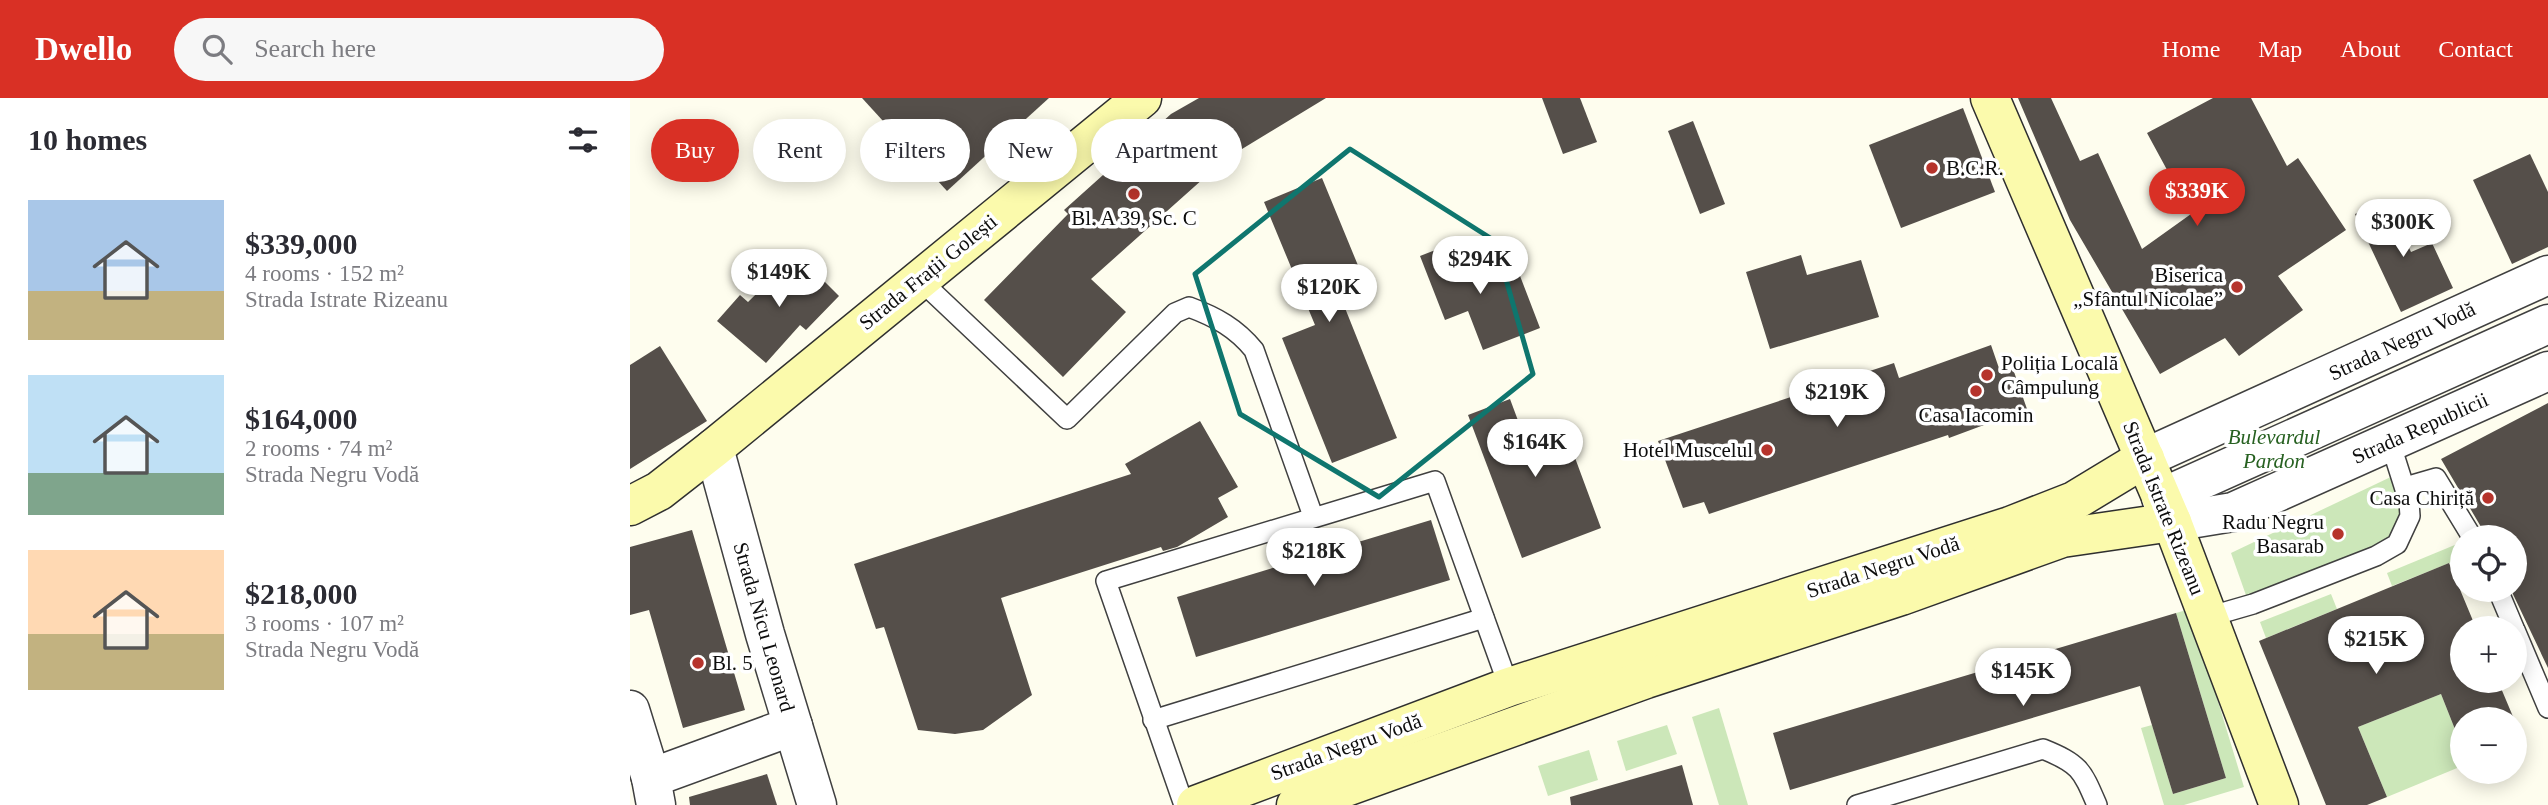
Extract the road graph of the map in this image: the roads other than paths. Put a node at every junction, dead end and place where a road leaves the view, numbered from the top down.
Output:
1 (1142, 98) edge
2 (1990, 98) edge
3 (2548, 275) edge
4 (919, 279) junction
5 (2548, 324) edge
6 (2548, 371) edge
7 (2390, 442) junction
8 (714, 448) junction
9 (2145, 458) junction
10 (2405, 487) junction
11 (630, 506) edge
12 (2166, 510) junction
13 (1313, 516) junction
14 (2465, 525) edge
15 (2208, 617) junction
16 (1484, 618) junction
17 (2527, 659) edge
18 (1509, 687) junction
19 (2548, 708) edge
20 (630, 710) edge
21 (1153, 720) junction
22 (793, 726) junction
23 (653, 792) edge
24 (817, 805) edge
25 (1184, 805) edge
26 (1196, 805) edge
27 (1296, 805) edge
28 (1857, 805) edge
29 (2097, 805) edge
30 (2279, 805) edge

1 - 4 street, Strada Frații Golești
2 - 9 street, Strada Istrate Rizeanu
3 - 9 street, Strada Negru Vodă
4 - 8 street, Strada Frații Golești
4 - 13 lane
5 - 12 street
6 - 7 street, Strada Republicii
7 - 10 lane
7 - 12 street, Strada Republicii
8 - 11 street, Strada Frații Golești
8 - 22 street, Strada Nicu Leonard
9 - 12 street, Strada Istrate Rizeanu
9 - 18 street, Strada Negru Vodă
10 - 14 lane
10 - 15 lane
12 - 15 street, Strada Istrate Rizeanu
12 - 27 street, Strada Negru Vodă
13 - 16 lane
13 - 21 lane
15 - 30 street, Strada Istrate Rizeanu
16 - 18 lane
16 - 21 lane
17 - 19 lane
18 - 26 street, Strada Negru Vodă
20 - 23 street
21 - 25 lane
22 - 23 street
22 - 24 street, Strada Nicu Leonard
28 - 29 lane

